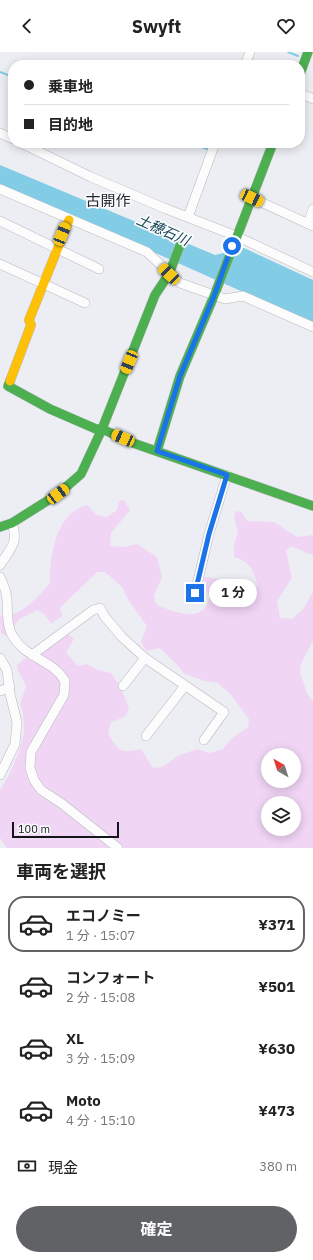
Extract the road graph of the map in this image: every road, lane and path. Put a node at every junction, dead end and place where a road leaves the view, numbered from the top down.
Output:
1 (31, 148) edge
2 (213, 148) edge
3 (271, 148) edge
4 (0, 189) edge
5 (252, 198) junction
6 (313, 209) edge
7 (188, 217) junction
8 (68, 220) junction
9 (0, 222) edge
10 (310, 225) edge
11 (236, 236) junction
12 (181, 243) dead end
13 (56, 249) junction
14 (0, 264) edge
15 (100, 269) dead end
16 (313, 272) edge
17 (169, 274) junction
18 (42, 284) junction
19 (214, 296) junction
20 (86, 303) dead end
21 (313, 327) edge
22 (4, 384) edge
23 (102, 429) junction
24 (157, 451) junction
25 (227, 475) junction
26 (313, 506) edge
27 (12, 523) junction
28 (0, 527) edge
29 (0, 565) edge
30 (0, 577) edge
31 (6, 591) junction
32 (195, 593) dead end
33 (0, 600) edge
34 (32, 655) junction
35 (0, 658) edge
36 (145, 658) junction
37 (123, 686) dead end
38 (10, 687) junction
39 (184, 687) junction
40 (0, 691) edge
41 (146, 736) dead end
42 (204, 740) dead end
43 (0, 775) edge
44 (118, 848) edge

1 - 7 street
2 - 7 street
3 - 5 street
4 - 8 street
5 - 10 street
5 - 11 street
6 - 10 street
7 - 11 street
8 - 13 street
8 - 17 street
9 - 13 street
11 - 16 street
11 - 19 street
12 - 17 street
13 - 15 street
13 - 18 street
14 - 18 street
17 - 19 street
17 - 23 street
18 - 20 street
18 - 22 street
19 - 21 street
19 - 24 street
22 - 23 street
23 - 24 street
23 - 27 street
24 - 25 street
25 - 26 street
25 - 32 street
27 - 28 street
27 - 29 street
30 - 31 street
31 - 33 street
31 - 34 street
34 - 36 street
34 - 44 street
35 - 38 street
36 - 37 street
36 - 39 street
38 - 40 street
38 - 43 street
39 - 41 street
39 - 42 street

